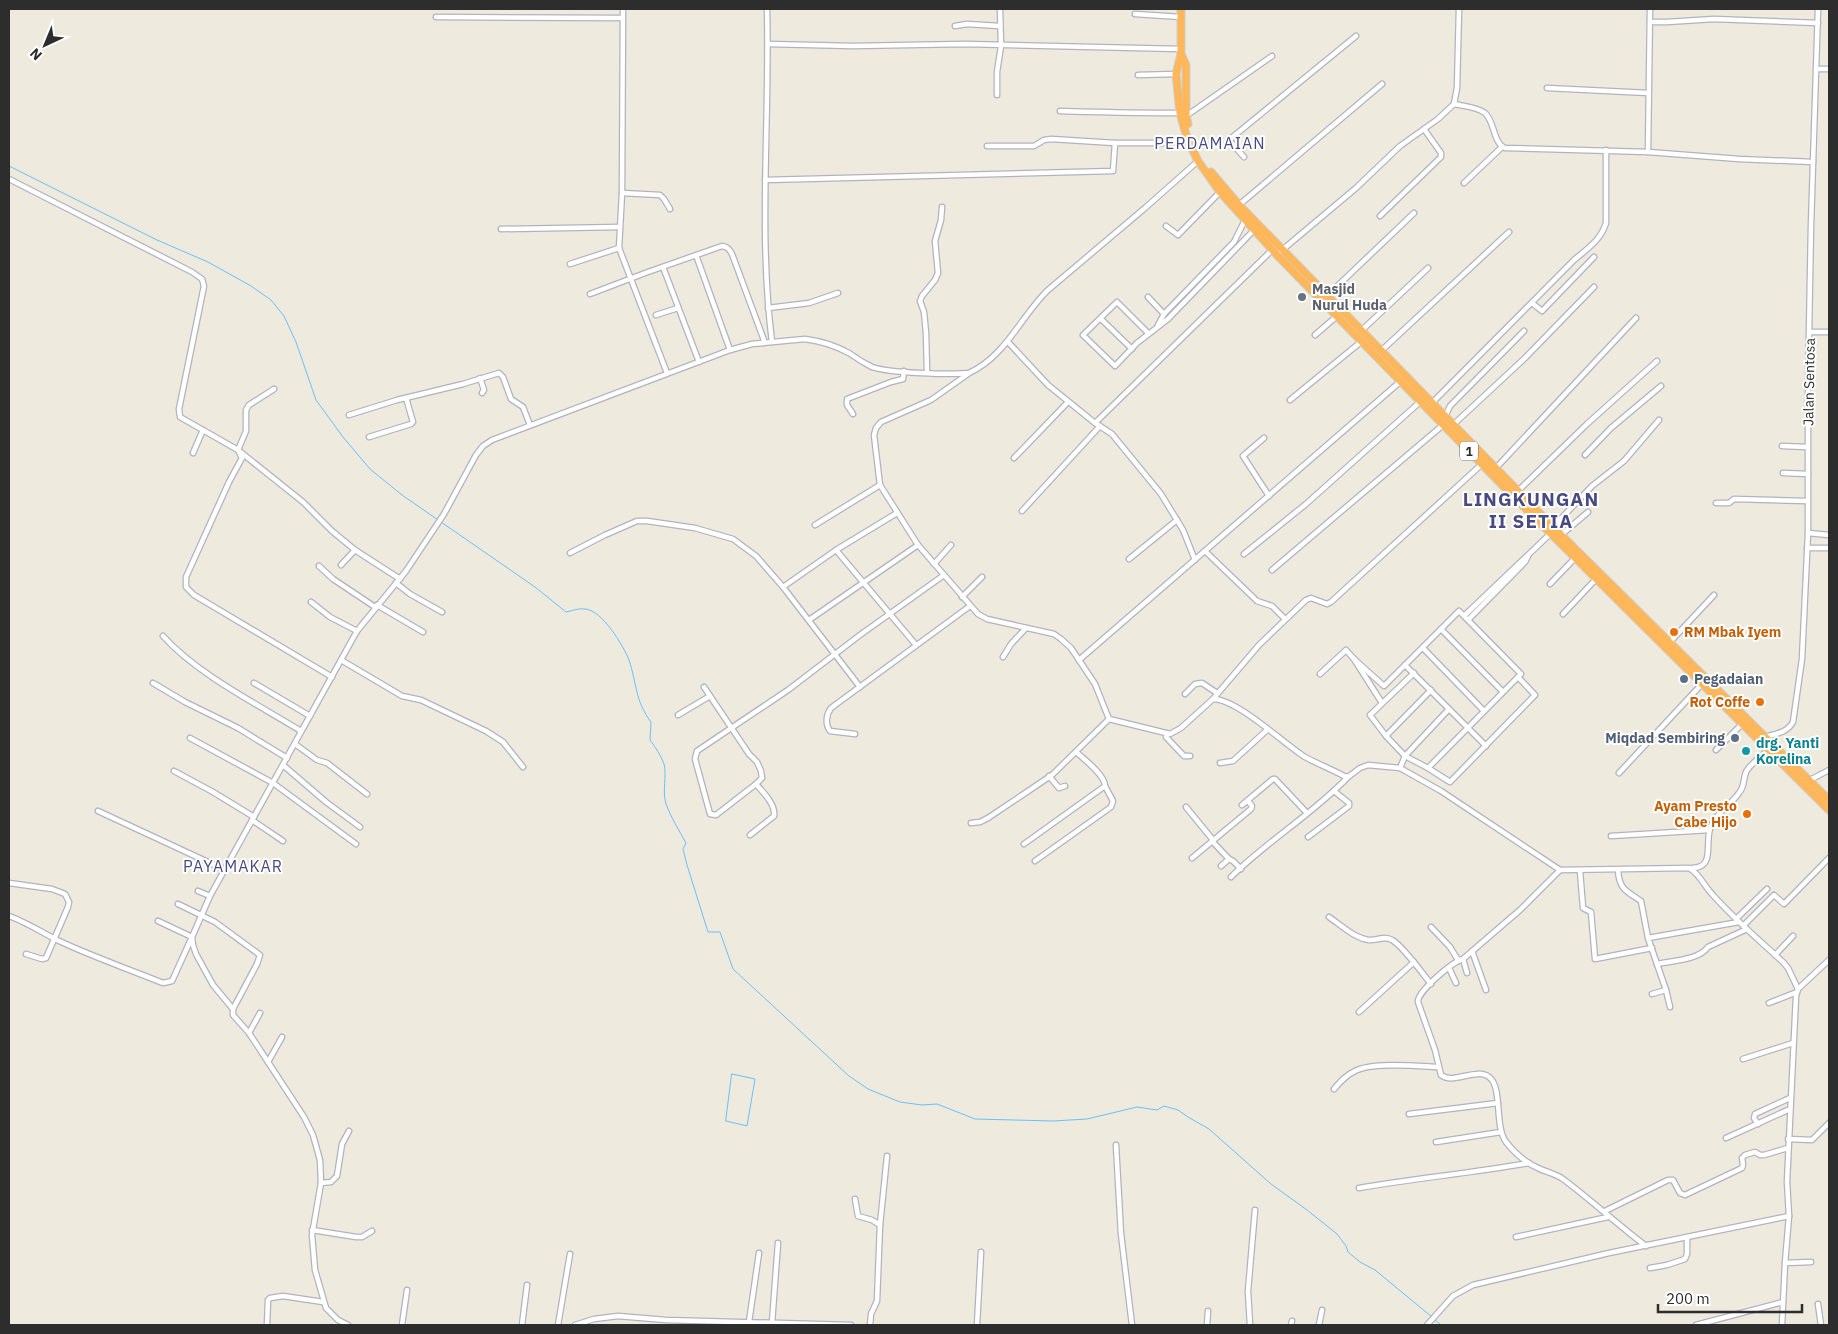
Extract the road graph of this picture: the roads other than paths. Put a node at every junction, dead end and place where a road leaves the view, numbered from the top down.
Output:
1 (623, 9) edge
2 (767, 9) edge
3 (1000, 9) edge
4 (1181, 9) edge
5 (1459, 9) edge
6 (1650, 9) edge
7 (1818, 9) edge
8 (1135, 14) dead end
9 (436, 17) dead end
10 (1181, 17) junction
11 (622, 18) junction
12 (1650, 22) junction
13 (1818, 23) junction
14 (955, 26) dead end
15 (999, 26) junction
16 (1356, 36) dead end
17 (768, 44) junction
18 (1001, 46) junction
19 (1181, 51) junction
20 (1272, 56) dead end
21 (1817, 69) junction
22 (1829, 69) edge
23 (1176, 74) junction
24 (1138, 75) dead end
25 (1382, 84) dead end
26 (1547, 88) dead end
27 (1648, 93) junction
28 (997, 95) dead end
29 (1454, 104) junction
30 (1060, 112) dead end
31 (1183, 115) junction
32 (1424, 130) junction
33 (1187, 138) junction
34 (1115, 143) junction
35 (987, 146) dead end
36 (1502, 147) junction
37 (1606, 150) junction
38 (1648, 152) junction
39 (1244, 157) dead end
40 (1198, 161) junction
41 (1813, 162) junction
42 (9, 179) edge
43 (765, 180) junction
44 (1464, 183) dead end
45 (1220, 192) junction
46 (622, 193) junction
47 (1239, 204) junction
48 (942, 207) dead end
49 (670, 209) dead end
50 (1414, 213) dead end
51 (1380, 216) dead end
52 (1245, 220) junction
53 (1166, 226) dead end
54 (619, 227) junction
55 (501, 229) dead end
56 (1254, 230) junction
57 (1509, 232) dead end
58 (619, 248) junction
59 (1283, 250) junction
60 (1274, 253) junction
61 (696, 255) junction
62 (1594, 257) dead end
63 (570, 264) dead end
64 (663, 266) junction
65 (1428, 268) dead end
66 (631, 278) junction
67 (1594, 287) dead end
68 (838, 293) dead end
69 (590, 294) dead end
70 (1328, 296) junction
71 (1148, 297) dead end
72 (1532, 303) junction
73 (678, 308) junction
74 (768, 308) junction
75 (1164, 314) junction
76 (656, 315) dead end
77 (1337, 316) junction
78 (1636, 318) dead end
79 (1101, 319) junction
80 (1158, 325) junction
81 (1361, 331) junction
82 (1524, 331) dead end
83 (1810, 332) junction
84 (1829, 332) edge
85 (1148, 333) junction
86 (1315, 335) dead end
87 (1362, 341) junction
88 (772, 342) junction
89 (1008, 342) junction
90 (765, 343) junction
91 (1132, 349) junction
92 (730, 350) junction
93 (1381, 350) junction
94 (1657, 361) dead end
95 (699, 362) junction
96 (904, 371) junction
97 (927, 372) junction
98 (969, 373) junction
99 (667, 374) junction
100 (480, 378) junction
101 (1403, 379) junction
102 (1661, 386) dead end
103 (274, 389) dead end
104 (482, 393) dead end
105 (406, 398) junction
106 (1290, 400) dead end
107 (1421, 401) junction
108 (1068, 402) junction
109 (1432, 403) junction
110 (853, 414) dead end
111 (349, 415) dead end
112 (1445, 417) junction
113 (1659, 420) dead end
114 (1097, 424) junction
115 (1454, 424) junction
116 (530, 425) junction
117 (1443, 425) junction
118 (202, 430) junction
119 (369, 437) dead end
120 (1264, 438) dead end
121 (1782, 446) dead end
122 (1807, 447) junction
123 (238, 450) junction
124 (193, 453) dead end
125 (1585, 455) dead end
126 (1014, 458) dead end
127 (1482, 464) junction
128 (1496, 468) junction
129 (1783, 473) dead end
130 (1808, 474) junction
131 (880, 485) junction
132 (1518, 491) junction
133 (1270, 496) junction
134 (1808, 501) junction
135 (1716, 503) dead end
136 (1022, 511) dead end
137 (1588, 512) dead end
138 (897, 513) junction
139 (1177, 520) junction
140 (815, 525) dead end
141 (1552, 531) junction
142 (1808, 533) junction
143 (1829, 535) edge
144 (1561, 536) junction
145 (951, 545) dead end
146 (918, 546) junction
147 (1807, 548) junction
148 (1829, 548) edge
149 (355, 550) junction
150 (836, 550) junction
151 (1205, 551) junction
152 (570, 553) dead end
153 (1244, 554) dead end
154 (1575, 558) junction
155 (1129, 559) dead end
156 (1195, 560) junction
157 (934, 564) junction
158 (342, 565) dead end
159 (319, 566) dead end
160 (1272, 570) dead end
161 (944, 575) junction
162 (982, 577) dead end
163 (1596, 579) junction
164 (398, 581) junction
165 (864, 583) junction
166 (1550, 584) dead end
167 (782, 586) junction
168 (1494, 590) junction
169 (1714, 595) dead end
170 (962, 597) junction
171 (311, 602) dead end
172 (376, 606) junction
173 (970, 606) junction
174 (442, 612) dead end
175 (890, 614) junction
176 (1563, 614) dead end
177 (1465, 615) junction
178 (1285, 619) junction
179 (1469, 619) junction
180 (809, 620) junction
181 (1026, 628) junction
182 (1441, 629) junction
183 (357, 631) junction
184 (423, 632) dead end
185 (163, 636) dead end
186 (1669, 643) junction
187 (916, 645) junction
188 (1423, 648) junction
189 (835, 654) junction
190 (1003, 657) dead end
191 (1354, 659) junction
192 (341, 660) junction
193 (1079, 660) junction
194 (1406, 665) junction
195 (1414, 673) junction
196 (1320, 674) dead end
197 (332, 677) junction
198 (1518, 677) junction
199 (153, 682) dead end
200 (254, 683) dead end
201 (1701, 685) junction
202 (704, 687) dead end
203 (860, 687) junction
204 (1431, 690) junction
205 (1503, 692) junction
206 (1216, 693) junction
207 (1185, 694) dead end
208 (710, 696) junction
209 (1213, 699) junction
210 (1382, 703) junction
211 (1449, 709) junction
212 (1484, 711) junction
213 (678, 715) dead end
214 (310, 716) junction
215 (1109, 719) junction
216 (1742, 724) junction
217 (731, 728) junction
218 (1468, 728) junction
219 (1267, 730) junction
220 (302, 731) junction
221 (855, 734) dead end
222 (1167, 734) junction
223 (1386, 736) junction
224 (1766, 736) junction
225 (190, 738) dead end
226 (1757, 740) junction
227 (295, 744) junction
228 (1486, 746) junction
229 (1716, 750) dead end
230 (1768, 750) junction
231 (1076, 752) junction
232 (1190, 756) dead end
233 (1405, 756) junction
234 (287, 758) junction
235 (1220, 763) dead end
236 (283, 765) junction
237 (523, 767) dead end
238 (1400, 768) junction
239 (1428, 768) junction
240 (1829, 770) edge
241 (174, 771) dead end
242 (1619, 773) dead end
243 (1049, 776) junction
244 (1348, 777) junction
245 (1810, 780) junction
246 (273, 783) junction
247 (756, 784) junction
248 (1065, 786) dead end
249 (1105, 786) junction
250 (1334, 791) junction
251 (367, 794) dead end
252 (1828, 796) edge
253 (1248, 800) junction
254 (1242, 805) dead end
255 (1186, 807) dead end
256 (1829, 810) edge
257 (98, 811) dead end
258 (1307, 813) junction
259 (253, 819) junction
260 (971, 823) dead end
261 (360, 827) dead end
262 (1709, 830) junction
263 (750, 835) dead end
264 (1611, 836) dead end
265 (1308, 837) dead end
266 (1213, 840) junction
267 (283, 841) dead end
268 (356, 844) dead end
269 (1024, 844) dead end
270 (1192, 858) dead end
271 (1829, 858) edge
272 (1229, 859) junction
273 (1035, 861) dead end
274 (1222, 866) dead end
275 (1689, 868) junction
276 (223, 869) junction
277 (1240, 869) junction
278 (1560, 870) junction
279 (1618, 870) junction
280 (1580, 871) junction
281 (1231, 877) dead end
282 (9, 883) edge
283 (1767, 889) dead end
284 (198, 891) dead end
285 (210, 896) junction
286 (178, 904) dead end
287 (9, 916) edge
288 (201, 916) junction
289 (1329, 917) dead end
290 (158, 921) dead end
291 (1741, 924) junction
292 (1431, 927) dead end
293 (1793, 936) dead end
294 (192, 937) junction
295 (1648, 938) junction
296 (56, 939) junction
297 (1652, 948) junction
298 (1472, 951) junction
299 (26, 954) dead end
300 (1775, 955) junction
301 (1460, 960) junction
302 (1829, 960) edge
303 (1414, 962) junction
304 (1658, 964) junction
305 (1449, 968) junction
306 (1467, 973) dead end
307 (1456, 983) dead end
308 (1431, 984) junction
309 (1486, 990) dead end
310 (1666, 990) junction
311 (1797, 991) junction
312 (1652, 994) dead end
313 (1769, 1002) dead end
314 (1670, 1007) dead end
315 (233, 1008) junction
316 (1359, 1012) dead end
317 (260, 1013) dead end
318 (249, 1033) junction
319 (282, 1037) dead end
320 (1793, 1043) junction
321 (1743, 1059) dead end
322 (268, 1062) junction
323 (1438, 1067) junction
324 (1334, 1089) dead end
325 (1790, 1098) junction
326 (1498, 1103) junction
327 (1790, 1109) junction
328 (1409, 1114) dead end
329 (1829, 1123) edge
330 (1758, 1124) junction
331 (349, 1131) dead end
332 (1501, 1132) junction
333 (1726, 1138) dead end
334 (1788, 1140) junction
335 (1436, 1142) dead end
336 (1116, 1145) dead end
337 (1788, 1148) junction
338 (888, 1156) dead end
339 (1530, 1163) junction
340 (321, 1184) junction
341 (1359, 1188) dead end
342 (855, 1199) dead end
343 (1254, 1210) dead end
344 (1605, 1212) junction
345 (1789, 1216) junction
346 (1608, 1217) junction
347 (880, 1225) junction
348 (312, 1230) junction
349 (372, 1231) dead end
350 (1516, 1237) dead end
351 (1687, 1238) junction
352 (778, 1243) dead end
353 (1646, 1246) junction
354 (981, 1252) dead end
355 (759, 1253) dead end
356 (570, 1254) dead end
357 (1811, 1262) dead end
358 (1785, 1264) junction
359 (1650, 1268) dead end
360 (527, 1284) dead end
361 (407, 1290) dead end
362 (324, 1302) junction
363 (1783, 1302) junction
364 (1818, 1304) dead end
365 (1322, 1310) dead end
366 (1208, 1311) dead end
367 (666, 1322) edge
368 (749, 1322) junction
369 (743, 1323) edge
370 (772, 1323) junction
371 (756, 1324) edge
372 (1428, 1324) edge
373 (267, 1325) edge
374 (348, 1325) edge
375 (402, 1325) edge
376 (522, 1325) edge
377 (558, 1325) edge
378 (574, 1325) edge
379 (851, 1325) edge
380 (870, 1325) edge
381 (977, 1325) edge
382 (1132, 1325) edge
383 (1207, 1325) edge
384 (1250, 1325) edge
385 (1319, 1325) edge
386 (1696, 1325) edge
387 (1782, 1325) edge
388 (1821, 1325) edge

1 - 11 street
2 - 17 street
3 - 15 street
4 - 10 highway, 1
5 - 29 street
6 - 12 street
7 - 13 street, Jalan Sentosa
8 - 10 street
9 - 11 street
10 - 19 highway, 1
11 - 46 street
12 - 13 street
12 - 27 street
13 - 21 street, Jalan Sentosa
14 - 15 street
15 - 18 street
16 - 39 street
17 - 18 street
17 - 43 street
18 - 19 street
18 - 28 street
19 - 23 highway, 1
19 - 31 highway, 1
20 - 31 street
21 - 22 street
21 - 41 street, Jalan Sentosa
23 - 24 street
23 - 31 highway, 1
25 - 47 street
26 - 27 street
27 - 38 street
29 - 32 street
29 - 36 street
30 - 31 street
31 - 33 highway, 1
31 - 47 highway, 1
32 - 51 street
32 - 59 street
33 - 34 street
33 - 40 highway, 1
34 - 35 street
34 - 43 street
36 - 37 street
36 - 44 street
37 - 38 street
37 - 72 street
38 - 41 street
40 - 45 highway, 1
40 - 89 street
41 - 83 street, Jalan Sentosa
42 - 118 street
43 - 74 street
45 - 52 highway, 1
45 - 53 street
46 - 49 street
46 - 54 street
47 - 59 highway, 1
48 - 97 street
50 - 70 street
52 - 56 highway, 1
52 - 75 street
54 - 55 street
54 - 58 street
56 - 60 highway, 1
56 - 80 street
57 - 93 street
58 - 63 street
58 - 66 street
59 - 60 street
59 - 70 highway, 1
60 - 77 highway, 1
60 - 114 street
61 - 64 street
61 - 90 street
61 - 92 street
62 - 72 street
64 - 66 street
64 - 73 street
65 - 81 street
66 - 69 street
66 - 99 street
67 - 115 street
68 - 74 street
70 - 81 highway, 1
71 - 75 street
72 - 109 street
73 - 76 street
73 - 95 street
74 - 88 street
75 - 80 street
77 - 86 street
77 - 87 highway, 1
78 - 128 street
79 - 85 street
79 - 91 street
79 - 91 street
80 - 85 street
81 - 93 highway, 1
82 - 112 street
83 - 84 street
83 - 122 street, Jalan Sentosa
85 - 91 street
87 - 101 highway, 1
87 - 106 street
88 - 90 street
88 - 96 street
89 - 98 street
89 - 108 street
90 - 92 street
92 - 95 street
93 - 101 highway, 1
94 - 132 street
95 - 99 street
96 - 97 street
96 - 110 street
97 - 98 street
98 - 131 street
99 - 116 street
100 - 104 street
100 - 105 street
100 - 116 street
101 - 107 highway, 1
101 - 109 highway, 1
101 - 133 street
102 - 125 street
103 - 123 street
105 - 111 street
105 - 119 street
107 - 117 highway, 1
107 - 153 street
108 - 114 street
108 - 126 street
109 - 112 highway, 1
112 - 115 highway, 1
113 - 141 street
114 - 136 street
114 - 139 street
115 - 128 highway, 1
116 - 164 street
117 - 127 highway, 1
117 - 160 street
118 - 123 street
118 - 124 street
120 - 133 street
121 - 122 street
122 - 130 street, Jalan Sentosa
123 - 149 street
123 - 197 street
127 - 141 highway, 1
127 - 178 street
128 - 132 highway, 1
129 - 130 street
130 - 134 street, Jalan Sentosa
131 - 138 street
131 - 140 street
132 - 141 highway, 1
133 - 151 street
134 - 135 street
134 - 142 street, Jalan Sentosa
137 - 144 street
138 - 146 street
138 - 150 street
139 - 155 street
139 - 156 street
141 - 144 highway, 1
141 - 154 highway, 1
141 - 168 street
142 - 143 street
142 - 147 street, Jalan Sentosa
144 - 186 highway, 1
145 - 157 street
146 - 157 street
146 - 165 street
147 - 148 street
147 - 224 street, Jalan Sentosa
149 - 158 street
149 - 164 street
150 - 165 street
150 - 167 street
151 - 156 street
151 - 178 street
152 - 167 street
154 - 163 highway, 1
154 - 166 street
156 - 193 street
157 - 161 street
159 - 172 street
161 - 170 street
161 - 175 street
162 - 170 street
163 - 176 street
163 - 201 highway, 1
164 - 172 street
164 - 174 street
165 - 175 street
165 - 180 street
167 - 180 street
168 - 177 street
168 - 179 street
169 - 186 street
170 - 173 street
171 - 183 street
172 - 183 street
172 - 184 street
173 - 181 street
173 - 187 street
175 - 187 street
175 - 189 street
177 - 179 street
177 - 182 street
178 - 206 street
179 - 198 street
180 - 189 street
181 - 190 street
181 - 193 street
182 - 188 street
182 - 205 street
183 - 192 street
185 - 220 street
186 - 224 highway, 1
187 - 203 street
188 - 194 street
188 - 212 street
189 - 203 street
189 - 217 street
191 - 194 street
191 - 196 street
191 - 210 street
192 - 197 street
192 - 237 street
193 - 215 street
194 - 195 street
195 - 204 street
195 - 210 street
197 - 214 street
198 - 205 street
198 - 228 street
199 - 234 street
200 - 214 street
201 - 216 highway, 1
201 - 242 street
202 - 208 street
203 - 221 street
204 - 211 street
204 - 223 street
205 - 212 street
206 - 207 street
206 - 209 street
208 - 213 street
208 - 217 street
209 - 219 street
209 - 222 street
210 - 223 street
211 - 218 street
211 - 233 street
212 - 218 street
214 - 220 street
215 - 222 street
215 - 231 street
216 - 226 highway, 1
216 - 229 street
217 - 247 street
217 - 247 street
218 - 228 street
218 - 239 street
219 - 235 street
219 - 244 street
220 - 227 street
222 - 232 street
223 - 233 street
224 - 226 street, Jalan Sentosa
224 - 245 highway, 1
225 - 246 street
226 - 230 highway, 1
227 - 234 street
227 - 251 street
228 - 239 street
230 - 256 highway, 1
230 - 262 street
231 - 243 street
231 - 249 street
233 - 238 street
233 - 239 street
234 - 236 street
236 - 246 street
236 - 261 street
238 - 244 street
238 - 278 street
240 - 245 street
241 - 259 street
243 - 248 street
243 - 260 street
244 - 250 street
245 - 252 highway, 1
246 - 259 street
246 - 268 street
247 - 263 street
249 - 269 street
249 - 273 street
250 - 258 street
250 - 265 street
253 - 254 street
253 - 258 street
253 - 266 street
255 - 266 street
257 - 276 street
258 - 277 street
259 - 267 street
259 - 276 street
262 - 264 street
262 - 275 street
266 - 270 street
266 - 272 street
271 - 291 street
272 - 274 street
272 - 277 street
275 - 279 street
275 - 291 street
276 - 285 street
277 - 281 street
278 - 280 street
278 - 298 street
279 - 280 street
279 - 295 street
280 - 297 street
282 - 296 street
283 - 291 street
284 - 285 street
285 - 288 street
286 - 288 street
287 - 296 street
288 - 294 street
288 - 315 street
289 - 303 street
290 - 294 street
291 - 295 street
291 - 300 street
291 - 304 street
292 - 301 street
293 - 300 street
294 - 296 street
294 - 315 street
295 - 297 street
296 - 299 street
297 - 304 street
298 - 301 street
298 - 309 street
300 - 311 street
301 - 305 street
301 - 306 street
302 - 311 street
303 - 308 street
303 - 316 street
304 - 310 street
305 - 307 street
305 - 308 street
308 - 323 street
310 - 312 street
310 - 314 street
311 - 313 street
311 - 320 street
315 - 318 street
317 - 318 street
318 - 322 street
319 - 322 street
320 - 321 street
320 - 325 street
322 - 340 street
323 - 324 street
323 - 326 street
325 - 327 street
325 - 330 street
326 - 328 street
326 - 332 street
327 - 330 street
327 - 334 street
329 - 334 street
330 - 333 street
331 - 340 street
332 - 335 street
332 - 339 street
334 - 337 street
336 - 382 street
337 - 344 street
337 - 345 street
338 - 347 street
339 - 341 street
339 - 344 street
340 - 348 street
342 - 347 street
343 - 384 street
344 - 346 street
345 - 351 street
345 - 358 street
346 - 350 street
346 - 353 street
347 - 380 street
348 - 349 street
348 - 362 street
351 - 353 street
351 - 359 street
352 - 370 street
353 - 372 street
354 - 381 street
355 - 368 street
356 - 377 street
357 - 358 street
358 - 363 street
360 - 376 street
361 - 375 street
362 - 373 street
362 - 374 street
363 - 386 street
363 - 387 street
364 - 388 street
365 - 385 street
366 - 383 street
367 - 369 street
367 - 378 street
368 - 369 street
368 - 371 street
370 - 371 street
370 - 379 street

